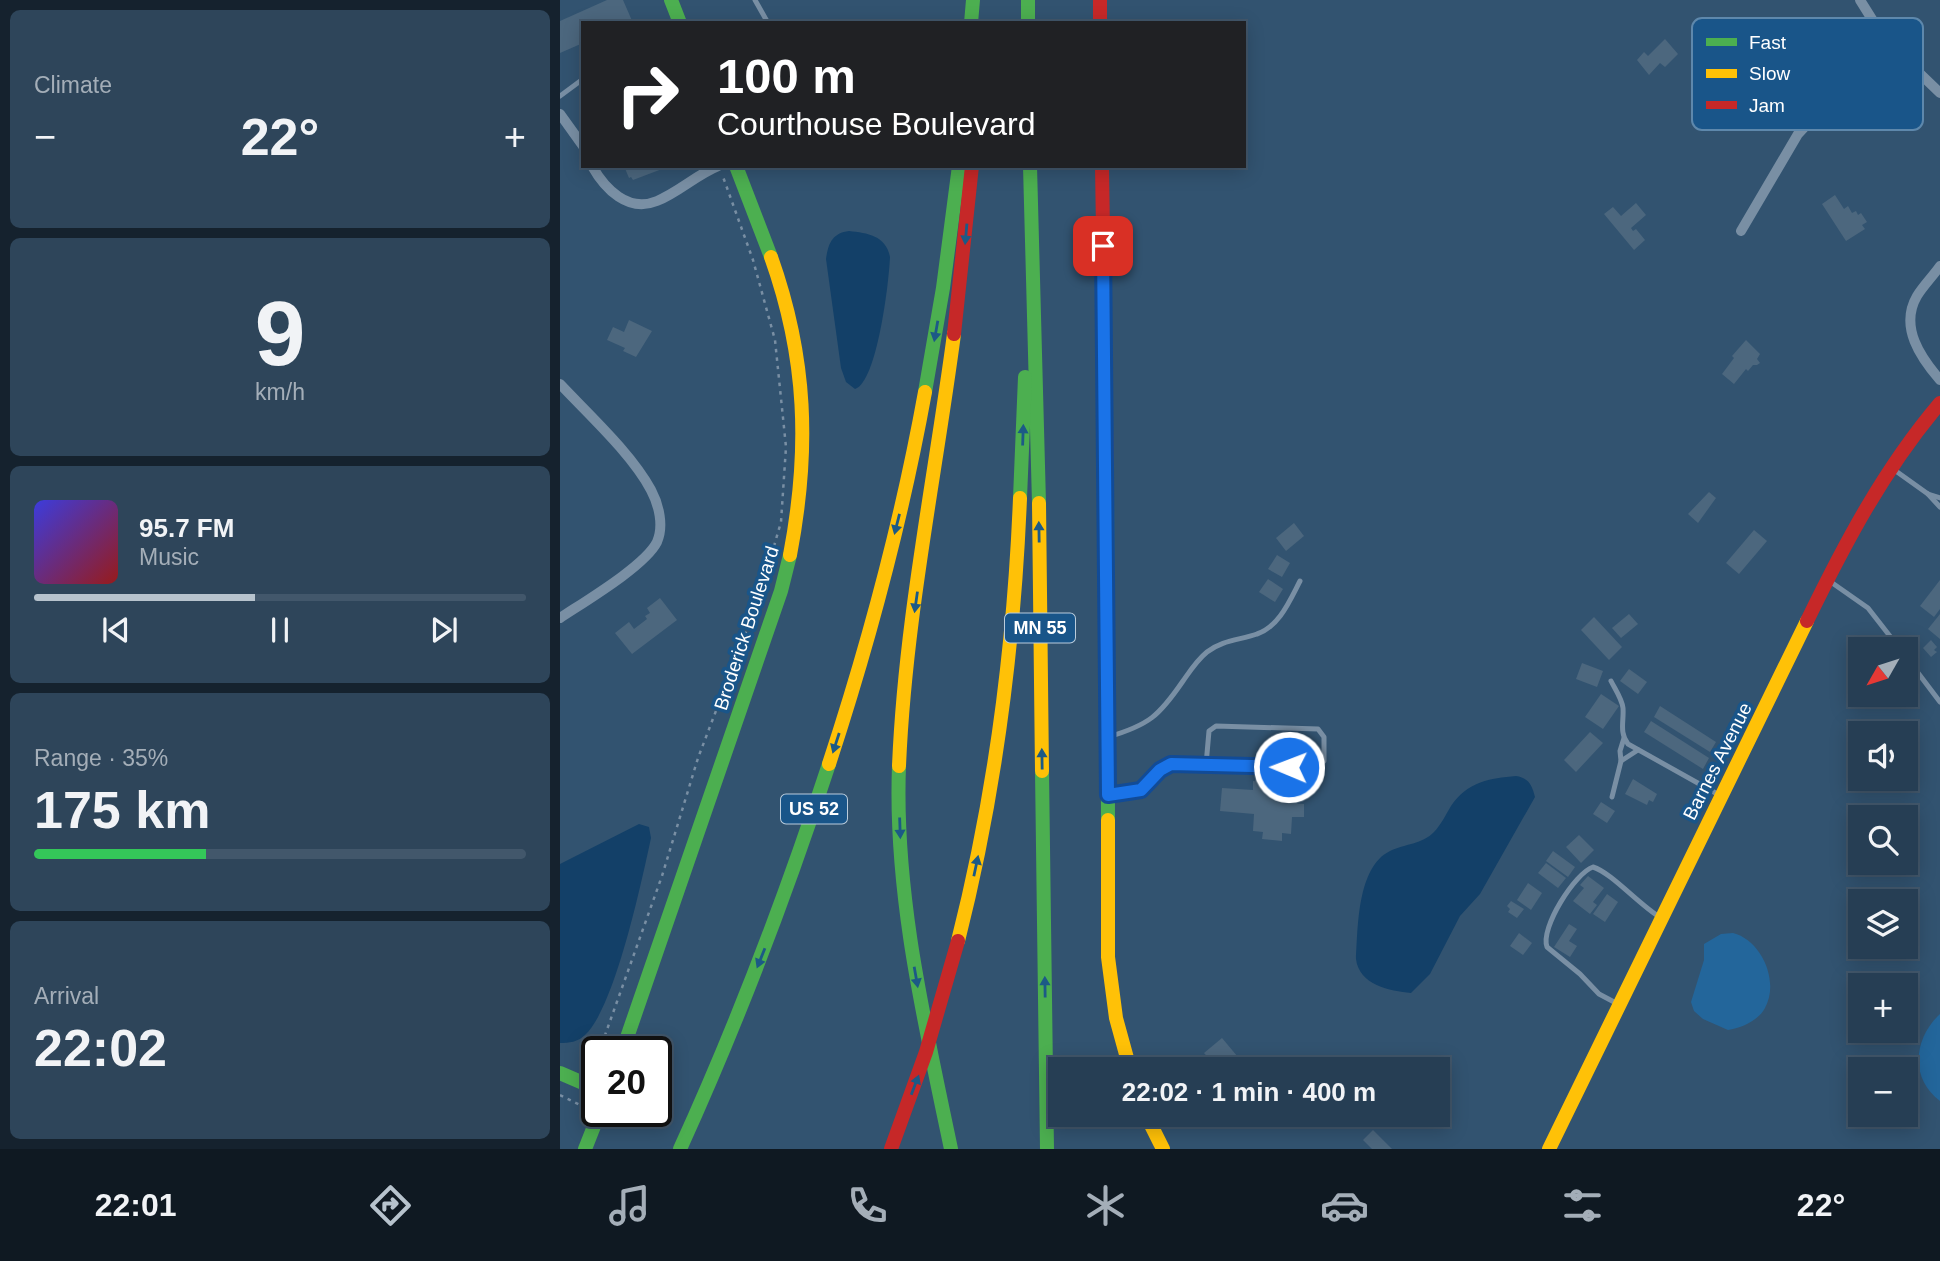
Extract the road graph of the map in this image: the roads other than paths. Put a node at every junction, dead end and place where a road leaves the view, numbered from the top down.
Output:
1 (671, 0) edge
2 (755, 0) edge
3 (973, 0) edge
4 (1028, 0) edge
5 (1100, 0) edge
6 (1860, 0) edge
7 (1871, 18) edge
8 (679, 21) edge
9 (767, 21) edge
10 (972, 21) edge
11 (1028, 21) edge
12 (1100, 21) edge
13 (1923, 77) edge
14 (581, 80) edge
15 (1940, 93) edge
16 (560, 96) edge
17 (560, 114) edge
18 (1802, 130) edge
19 (581, 143) edge
20 (593, 168) edge
21 (714, 168) edge
22 (737, 168) edge
23 (959, 168) edge
24 (972, 168) edge
25 (1030, 168) edge
26 (1102, 168) edge
27 (1030, 202) junction
28 (1741, 231) dead end
29 (1940, 266) edge
30 (1940, 380) edge
31 (560, 384) edge
32 (1940, 403) edge
33 (1890, 467) junction
34 (1928, 494) junction
35 (1940, 498) edge
36 (1940, 507) edge
37 (1828, 580) junction
38 (1300, 581) dead end
39 (560, 618) edge
40 (1891, 637) edge
41 (1918, 673) edge
42 (1611, 681) dead end
43 (1940, 702) edge
44 (1108, 737) junction
45 (1623, 738) junction
46 (1638, 750) junction
47 (1621, 761) junction
48 (1206, 765) junction
49 (1108, 795) junction
50 (1721, 796) junction
51 (1612, 797) dead end
52 (1661, 918) junction
53 (1619, 1004) junction
54 (628, 1036) edge
55 (1127, 1057) edge
56 (560, 1073) edge
57 (581, 1082) edge
58 (594, 1127) edge
59 (1152, 1127) edge
60 (585, 1149) edge
61 (680, 1149) edge
62 (891, 1149) edge
63 (951, 1149) edge
64 (1047, 1149) edge
65 (1163, 1149) edge
66 (1549, 1149) edge

1 - 8 main road
2 - 9 lane
3 - 10 main road
4 - 11 main road
5 - 12 main road
6 - 7 street
13 - 15 street
14 - 16 lane
17 - 19 street
18 - 28 street
20 - 21 street
22 - 54 main road, Broderick Boulevard
23 -> 61 main road, US 52
24 -> 63 main road
25 - 27 main road
26 - 44 main road
62 -> 27 main road
64 -> 27 main road, MN 55
29 - 30 street
31 - 39 street
32 - 33 main road, Barnes Avenue
33 - 34 lane
33 - 37 main road, Barnes Avenue
34 - 35 lane
34 - 36 lane
37 - 40 lane
37 - 50 main road, Barnes Avenue
38 - 44 lane
41 - 43 lane
42 - 45 lane
44 - 49 main road
45 - 46 lane
45 - 47 lane
46 - 47 lane
46 - 50 lane
47 - 51 lane
48 - 48 lane
48 - 49 lane
49 - 55 main road
50 - 52 main road, Barnes Avenue
52 - 53 main road, Barnes Avenue
52 - 53 lane
53 - 66 main road, Barnes Avenue
56 - 57 main road
58 - 60 main road
59 - 65 main road

